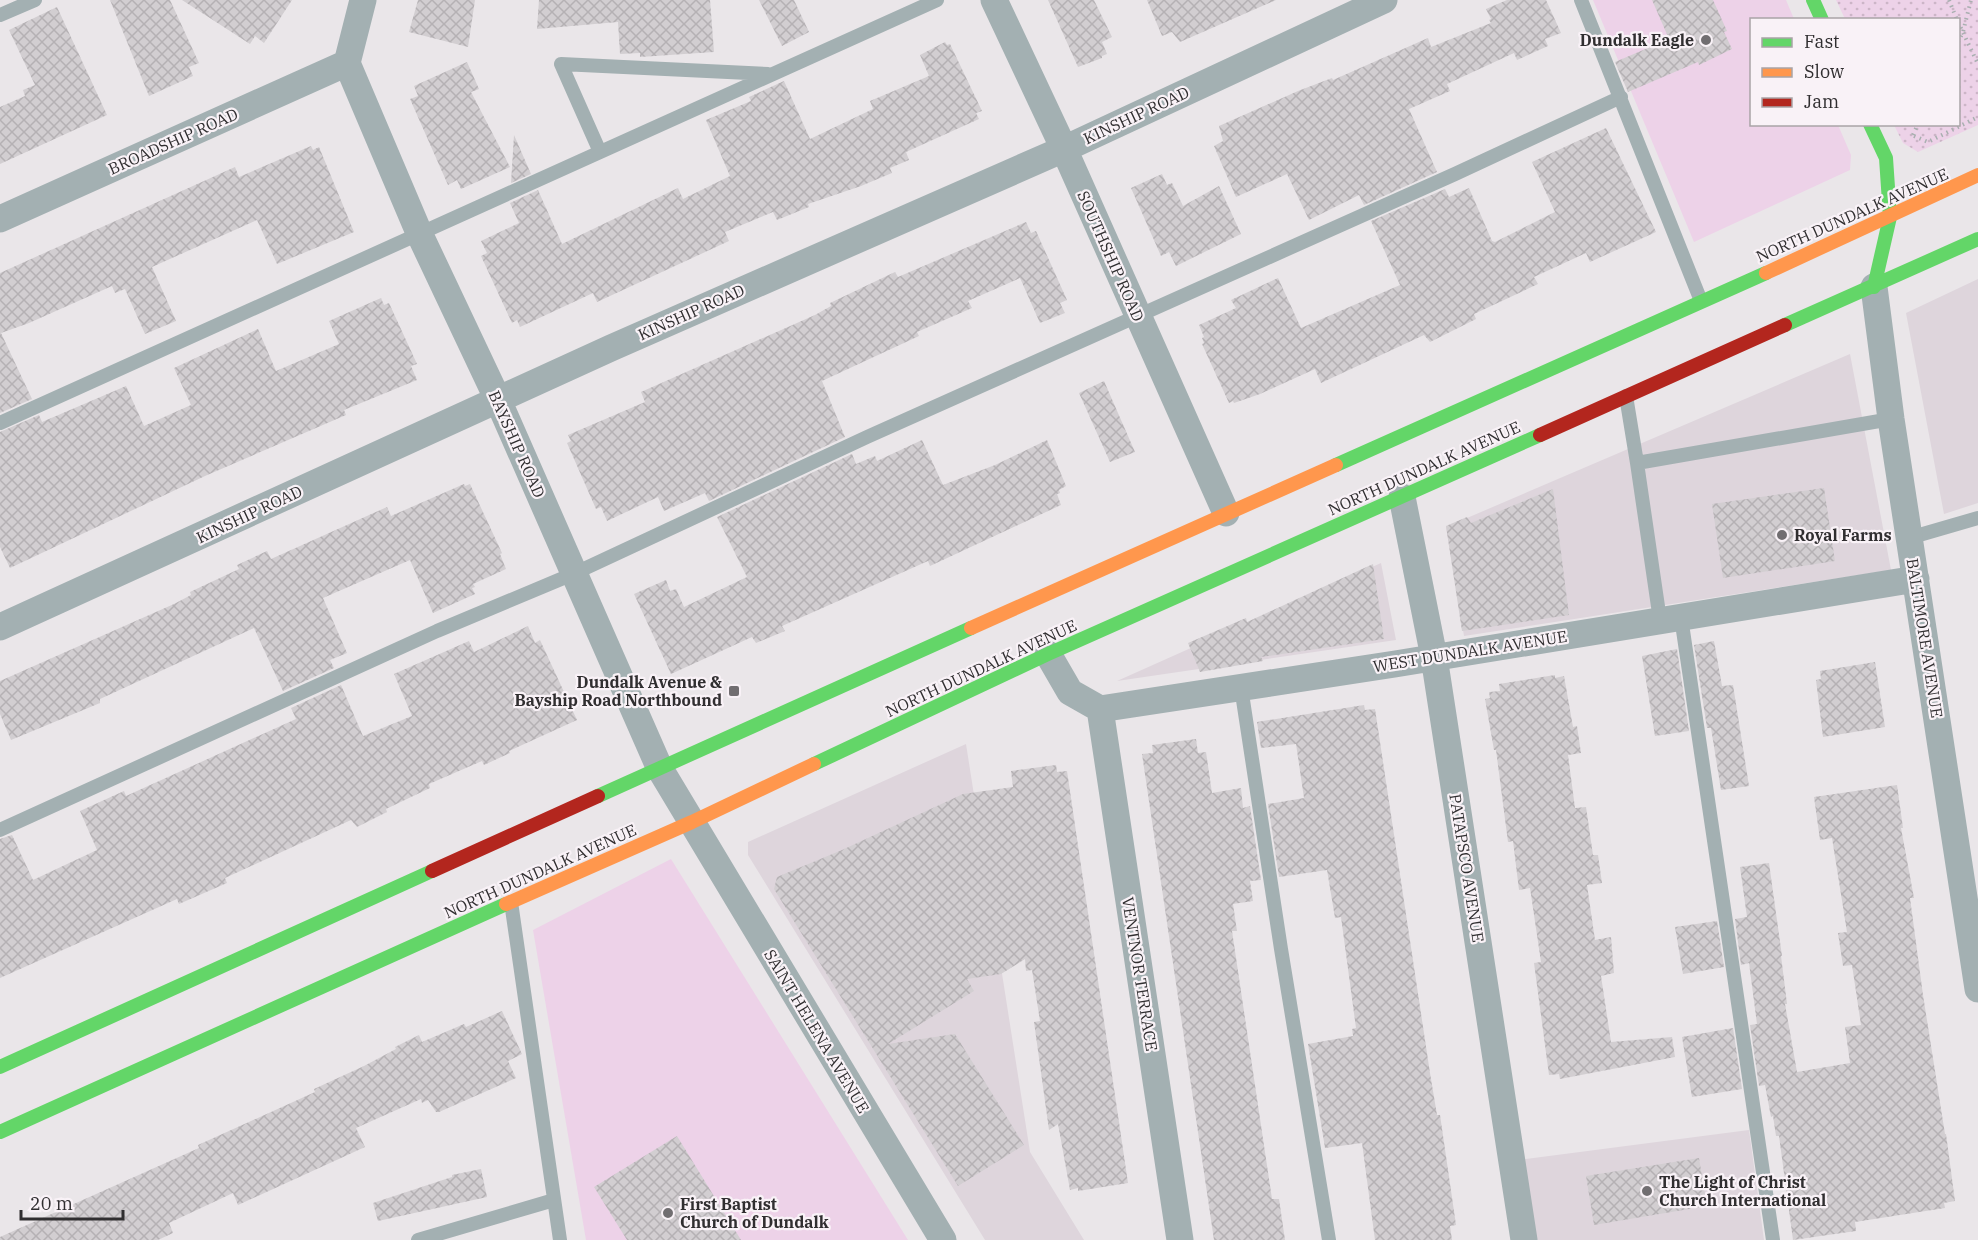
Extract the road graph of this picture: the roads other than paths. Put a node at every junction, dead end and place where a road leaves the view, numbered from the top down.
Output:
1 (35, 0) edge
2 (363, 0) edge
3 (937, 0) edge
4 (994, 0) edge
5 (1384, 0) edge
6 (1581, 0) edge
7 (1813, 0) edge
8 (0, 15) edge
9 (1821, 18) edge
10 (347, 63) junction
11 (772, 74) junction
12 (1621, 97) junction
13 (1871, 126) edge
14 (1064, 149) junction
15 (600, 152) junction
16 (1978, 176) edge
17 (1890, 217) junction
18 (0, 219) edge
19 (420, 235) junction
20 (1978, 239) edge
21 (1874, 287) junction
22 (1701, 301) junction
23 (1138, 316) junction
24 (1626, 396) junction
25 (498, 400) junction
26 (1891, 419) junction
27 (0, 423) edge
28 (1637, 463) junction
29 (1402, 497) junction
30 (1226, 513) junction
31 (1978, 518) edge
32 (1909, 538) junction
33 (573, 574) junction
34 (1916, 579) junction
35 (1670, 618) junction
36 (0, 627) edge
37 (1048, 654) junction
38 (1434, 657) junction
39 (1241, 687) junction
40 (1100, 709) junction
41 (660, 769) junction
42 (692, 822) junction
43 (0, 830) edge
44 (511, 902) junction
45 (1978, 989) edge
46 (0, 1067) edge
47 (0, 1132) edge
48 (554, 1200) junction
49 (418, 1240) edge
50 (560, 1240) edge
51 (944, 1240) edge
52 (1180, 1240) edge
53 (1329, 1240) edge
54 (1524, 1240) edge
55 (1773, 1240) edge

1 - 8 lane
2 - 10 street
3 - 11 lane
4 - 14 street, SOUTHSHIP ROAD
5 - 14 street, KINSHIP ROAD
6 - 12 lane
7 - 9 main road
10 - 18 street, BROADSHIP ROAD
10 - 19 street, BAYSHIP ROAD
11 - 15 lane
11 - 15 lane
12 - 22 lane
12 - 23 lane
13 - 17 main road
14 - 23 street, SOUTHSHIP ROAD
14 - 25 street, KINSHIP ROAD
15 - 19 lane
16 - 17 main road, NORTH DUNDALK AVENUE
17 - 21 main road
17 - 22 main road, NORTH DUNDALK AVENUE
19 - 25 street, BAYSHIP ROAD
19 - 27 lane
20 - 21 main road, NORTH DUNDALK AVENUE
21 - 24 main road, NORTH DUNDALK AVENUE
21 - 26 street, BALTIMORE AVENUE
22 - 30 main road, NORTH DUNDALK AVENUE
23 - 30 street, SOUTHSHIP ROAD
23 - 33 lane
24 - 28 lane
24 - 29 main road, NORTH DUNDALK AVENUE
25 - 33 street, BAYSHIP ROAD
25 - 36 street, KINSHIP ROAD
26 - 28 lane
26 - 32 street, BALTIMORE AVENUE
28 - 35 lane
29 - 37 main road, NORTH DUNDALK AVENUE
29 - 38 street, PATAPSCO AVENUE
30 - 41 main road, NORTH DUNDALK AVENUE
31 - 32 lane
32 - 34 street, BALTIMORE AVENUE
33 - 41 street, BAYSHIP ROAD
33 - 43 lane
34 - 35 street, WEST DUNDALK AVENUE
34 - 45 street, BALTIMORE AVENUE
35 - 38 street, WEST DUNDALK AVENUE
35 - 55 lane
37 - 40 street
37 - 42 main road, NORTH DUNDALK AVENUE
38 - 39 street, WEST DUNDALK AVENUE
38 - 54 street, PATAPSCO AVENUE
39 - 40 street, WEST DUNDALK AVENUE
39 - 53 lane
40 - 52 street, VENTNOR TERRACE
41 - 42 street, BAYSHIP ROAD
41 - 46 main road, NORTH DUNDALK AVENUE
42 - 44 main road, NORTH DUNDALK AVENUE
42 - 51 street, SAINT HELENA AVENUE
44 - 47 main road, NORTH DUNDALK AVENUE
44 - 48 lane
48 - 49 lane
48 - 50 lane

